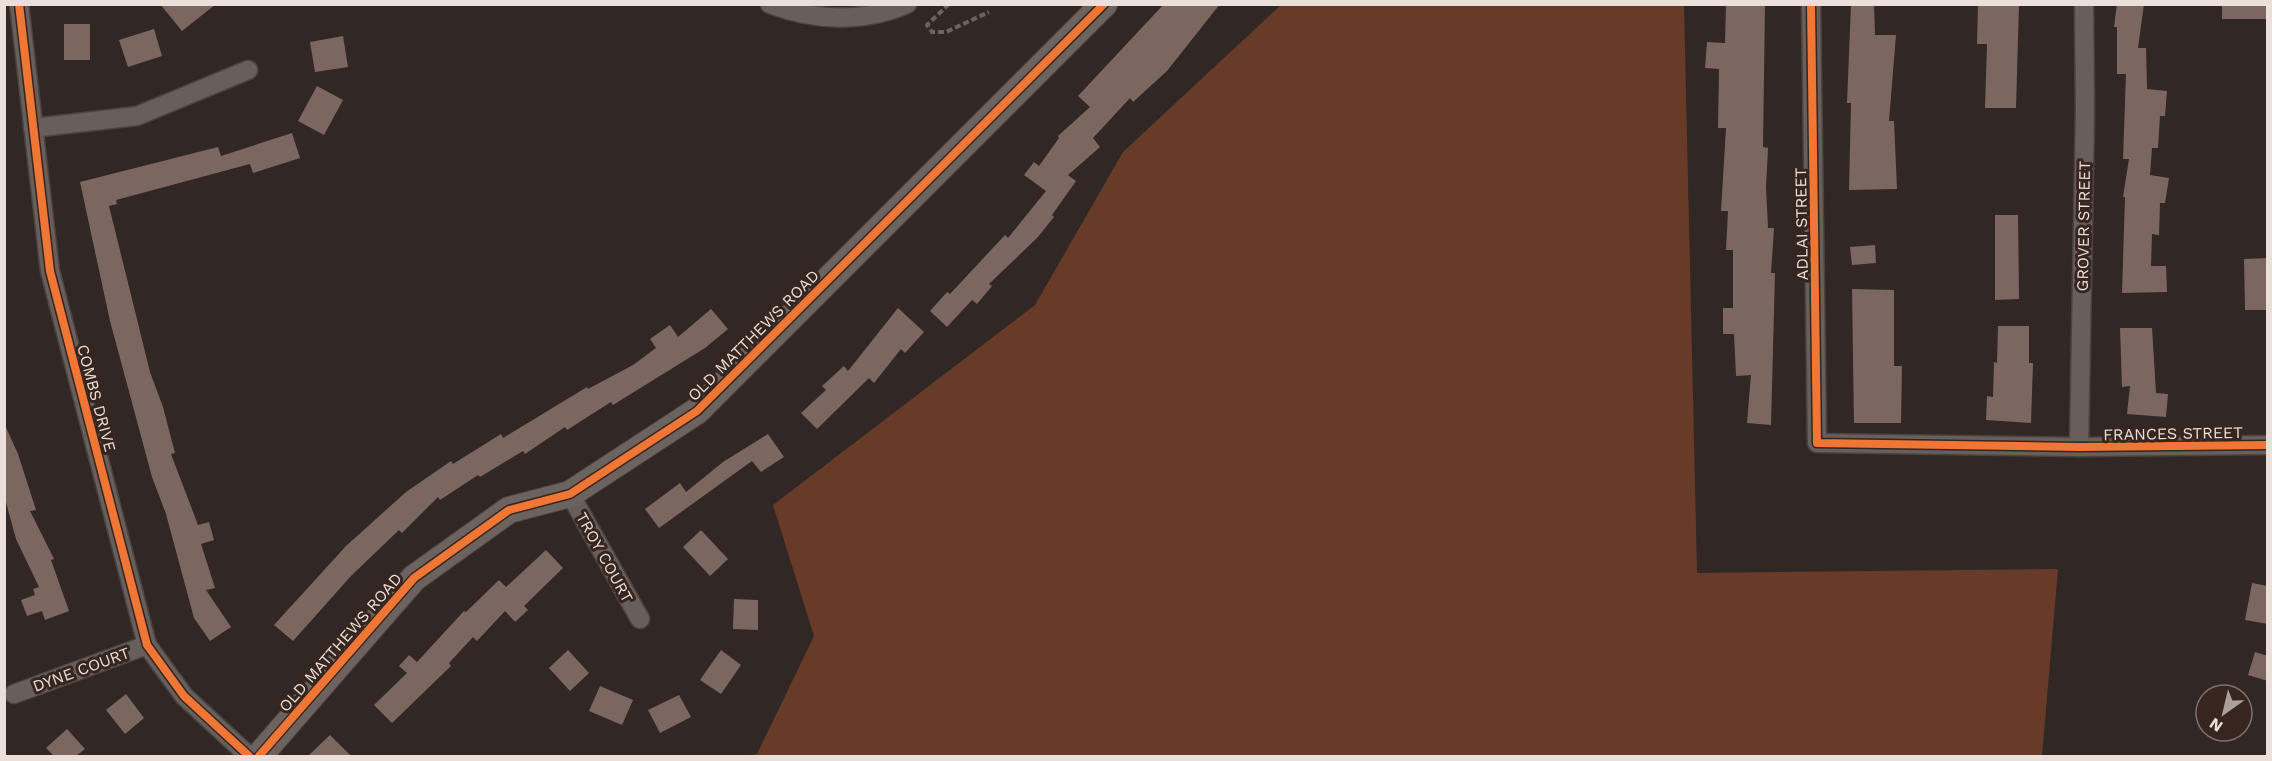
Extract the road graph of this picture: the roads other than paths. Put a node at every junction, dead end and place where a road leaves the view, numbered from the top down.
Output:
1 (18, 4) edge
2 (770, 4) edge
3 (907, 4) edge
4 (1104, 4) edge
5 (1811, 4) edge
6 (2084, 4) edge
7 (248, 70) dead end
8 (33, 128) junction
9 (1817, 443) joint
10 (2268, 445) edge
11 (2079, 447) junction
12 (570, 494) junction
13 (640, 619) dead end
14 (147, 645) junction
15 (14, 694) dead end
16 (249, 756) edge
17 (259, 756) edge

1 - 8 street, COMBS DRIVE
2 - 3 street
4 - 12 street, OLD MATTHEWS ROAD
5 - 9 street, ADLAI STREET
6 - 11 street, GROVER STREET
7 - 8 street
8 - 14 street, COMBS DRIVE
9 - 11 street, FRANCES STREET
10 - 11 street, FRANCES STREET
12 - 13 street, TROY COURT
12 - 17 street, OLD MATTHEWS ROAD
14 - 15 street, DYNE COURT
14 - 16 street, COMBS DRIVE

